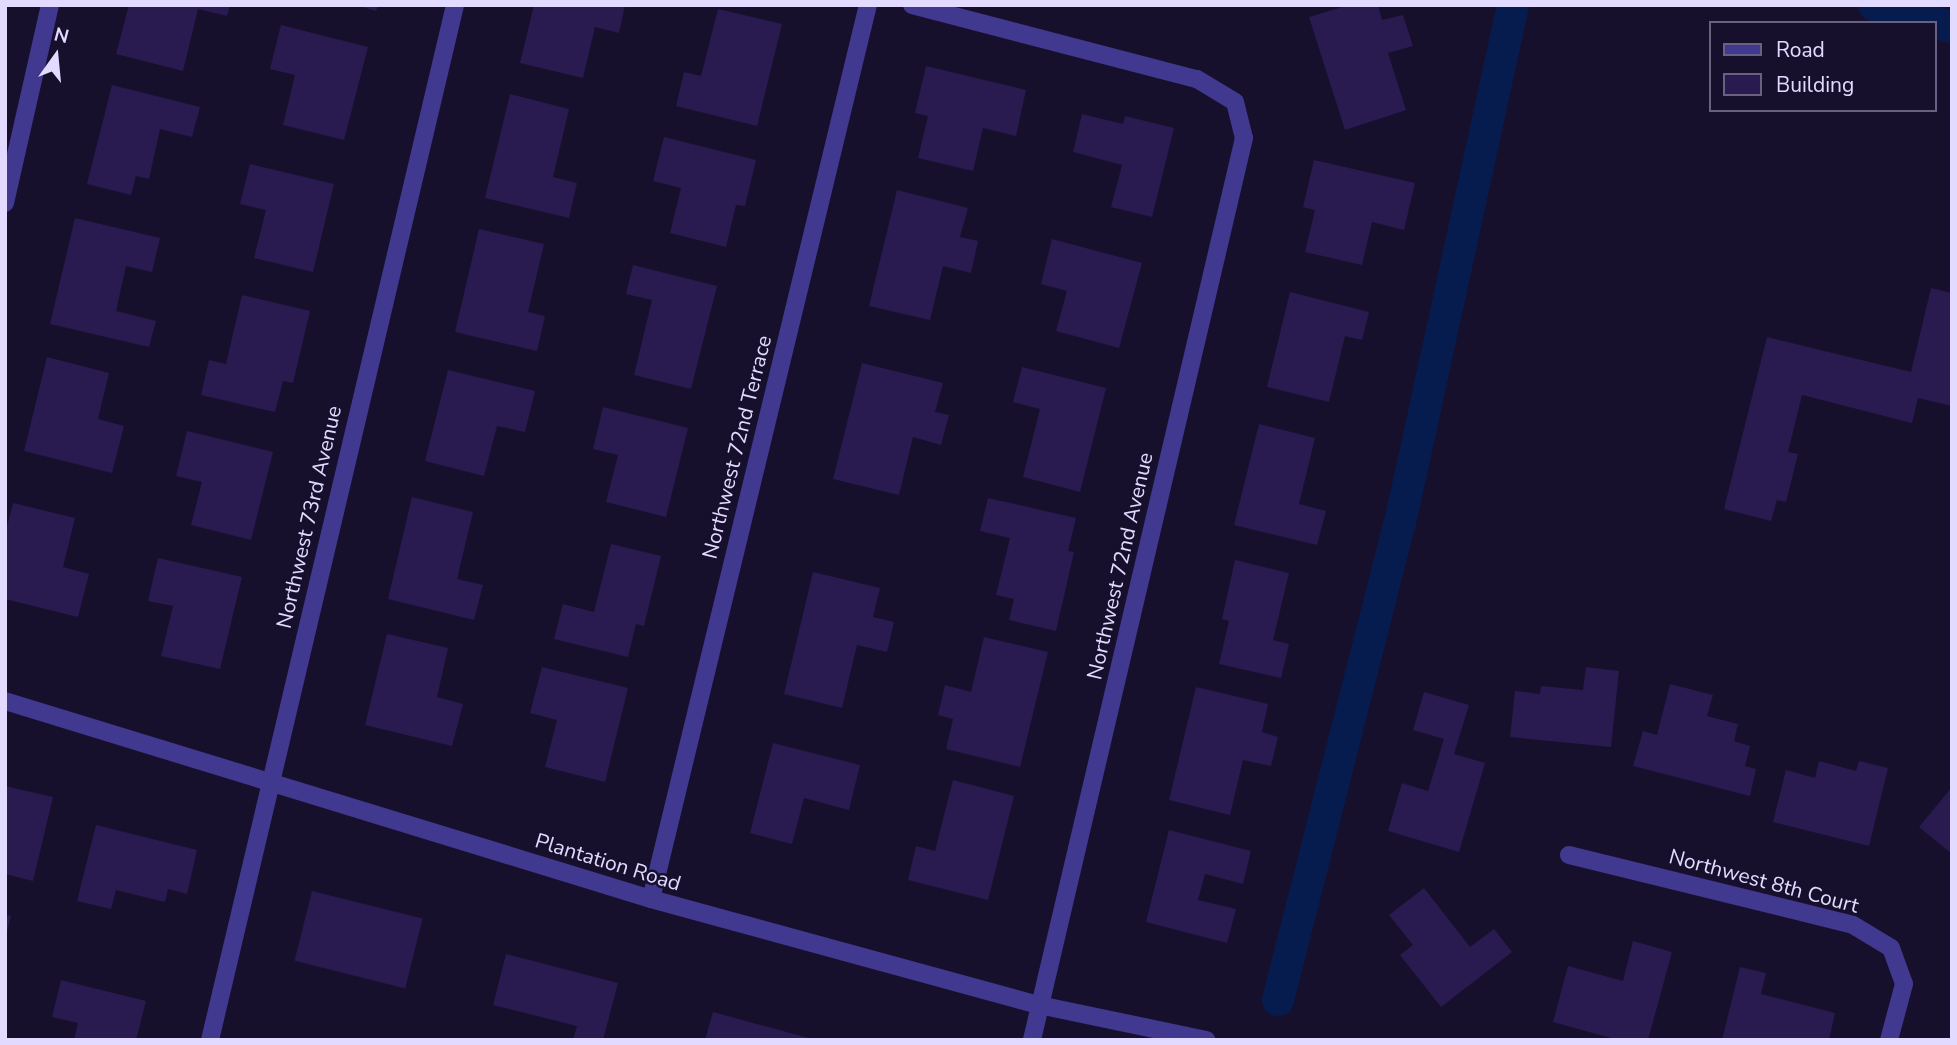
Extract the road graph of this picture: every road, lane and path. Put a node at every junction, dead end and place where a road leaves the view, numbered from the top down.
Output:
1 (50, 5) edge
2 (455, 5) edge
3 (868, 5) edge
4 (912, 5) edge
5 (5, 203) edge
6 (5, 701) edge
7 (270, 781) junction
8 (1569, 855) dead end
9 (650, 899) junction
10 (1039, 1005) junction
11 (210, 1040) edge
12 (1031, 1040) edge
13 (1206, 1040) edge
14 (1889, 1040) edge

1 - 5 street
2 - 7 street, Northwest 73rd Avenue
3 - 9 street, Northwest 72nd Terrace
4 - 10 street, Northwest 72nd Avenue
6 - 7 street, Plantation Road
7 - 9 street, Plantation Road
7 - 11 street, Northwest 73rd Avenue
8 - 14 street, Northwest 8th Court
9 - 10 street, Plantation Road
10 - 12 street, Northwest 72nd Avenue
10 - 13 street, Plantation Road

